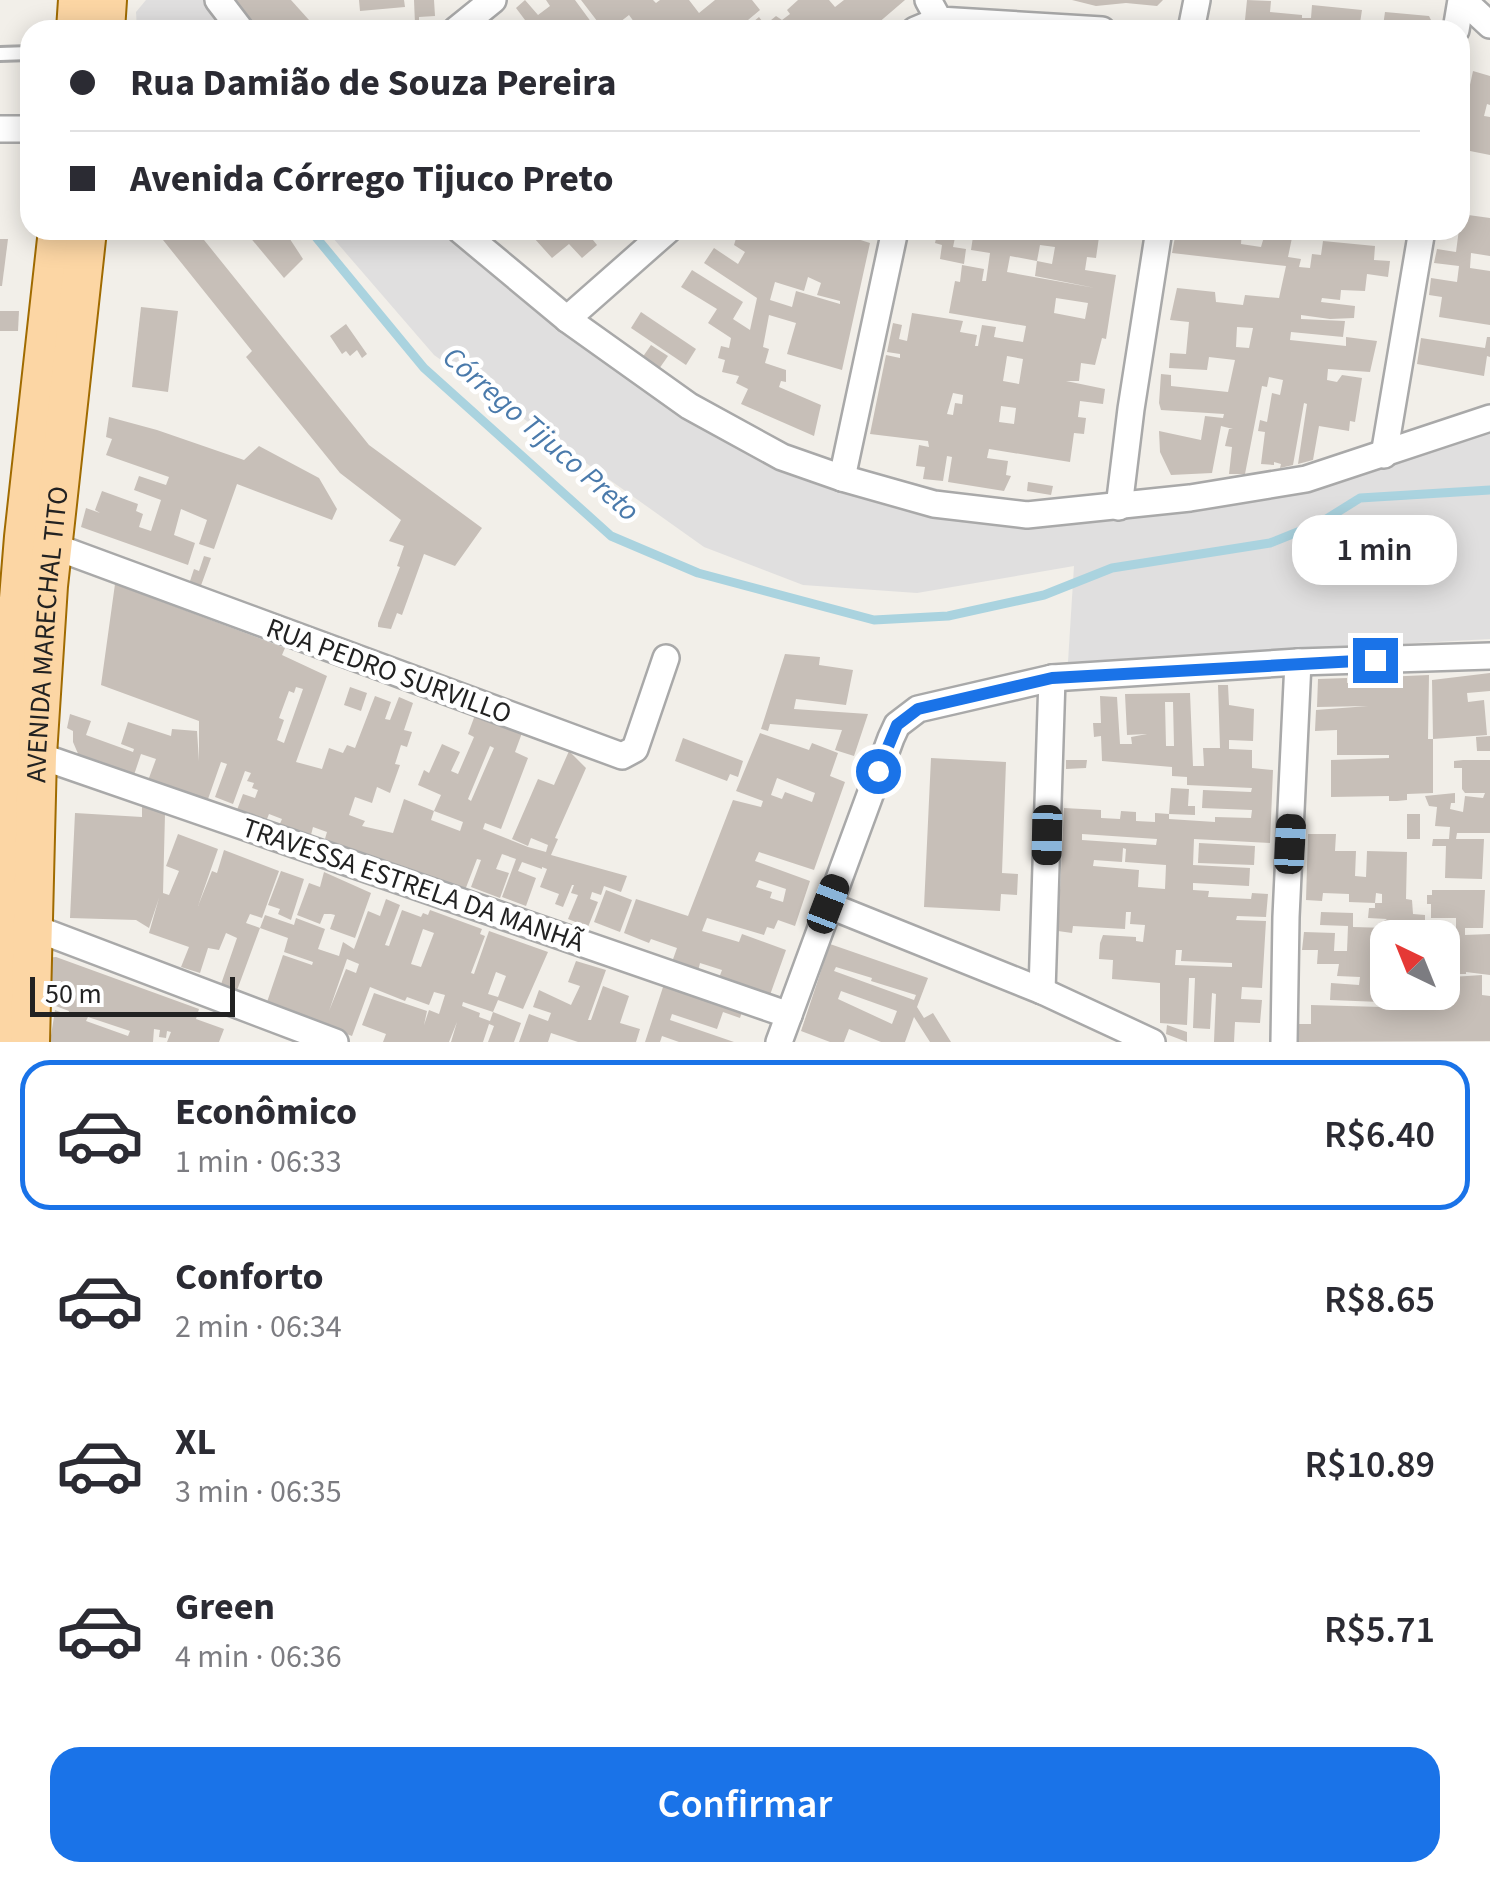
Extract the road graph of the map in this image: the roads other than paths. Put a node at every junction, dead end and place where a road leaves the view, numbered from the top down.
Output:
1 (218, 0) edge
2 (493, 0) edge
3 (1462, 0) edge
4 (233, 20) edge
5 (468, 20) edge
6 (1490, 24) edge
7 (57, 240) edge
8 (86, 240) edge
9 (472, 240) edge
10 (657, 240) edge
11 (893, 240) edge
12 (1157, 240) edge
13 (1420, 240) edge
14 (567, 319) junction
15 (1490, 418) edge
16 (1384, 456) junction
17 (842, 478) junction
18 (1119, 508) junction
19 (53, 546) junction
20 (10, 583) edge
21 (1490, 656) edge
22 (666, 658) dead end
23 (1298, 662) junction
24 (1052, 678) junction
25 (37, 756) junction
26 (2, 802) edge
27 (828, 904) junction
28 (32, 927) junction
29 (1042, 992) junction
30 (789, 1014) junction
31 (1, 1042) edge
32 (30, 1042) edge
33 (335, 1042) edge
34 (779, 1042) edge
35 (1152, 1042) edge
36 (1284, 1042) edge

1 - 4 street
2 - 5 street
3 - 6 street
7 - 20 main road, AVENIDA MARECHAL TITO
8 - 19 main road, AVENIDA MARECHAL TITO
9 - 14 street
10 - 14 street
11 - 17 street
12 - 18 street
13 - 16 street
14 - 17 street
15 - 16 street
16 - 18 street
17 - 18 street
19 - 22 street, RUA PEDRO SURVILLO
19 - 25 main road, AVENIDA MARECHAL TITO
20 - 26 main road, AVENIDA MARECHAL TITO
21 - 23 street
23 - 24 street
23 - 36 street
24 - 27 street
24 - 29 street
25 - 28 main road, AVENIDA MARECHAL TITO
25 - 30 street, TRAVESSA ESTRELA DA MANHÃ
26 - 31 main road, AVENIDA MARECHAL TITO
27 - 29 street
27 - 30 street
28 - 32 main road, AVENIDA MARECHAL TITO
28 - 33 street
29 - 35 street
30 - 34 street

